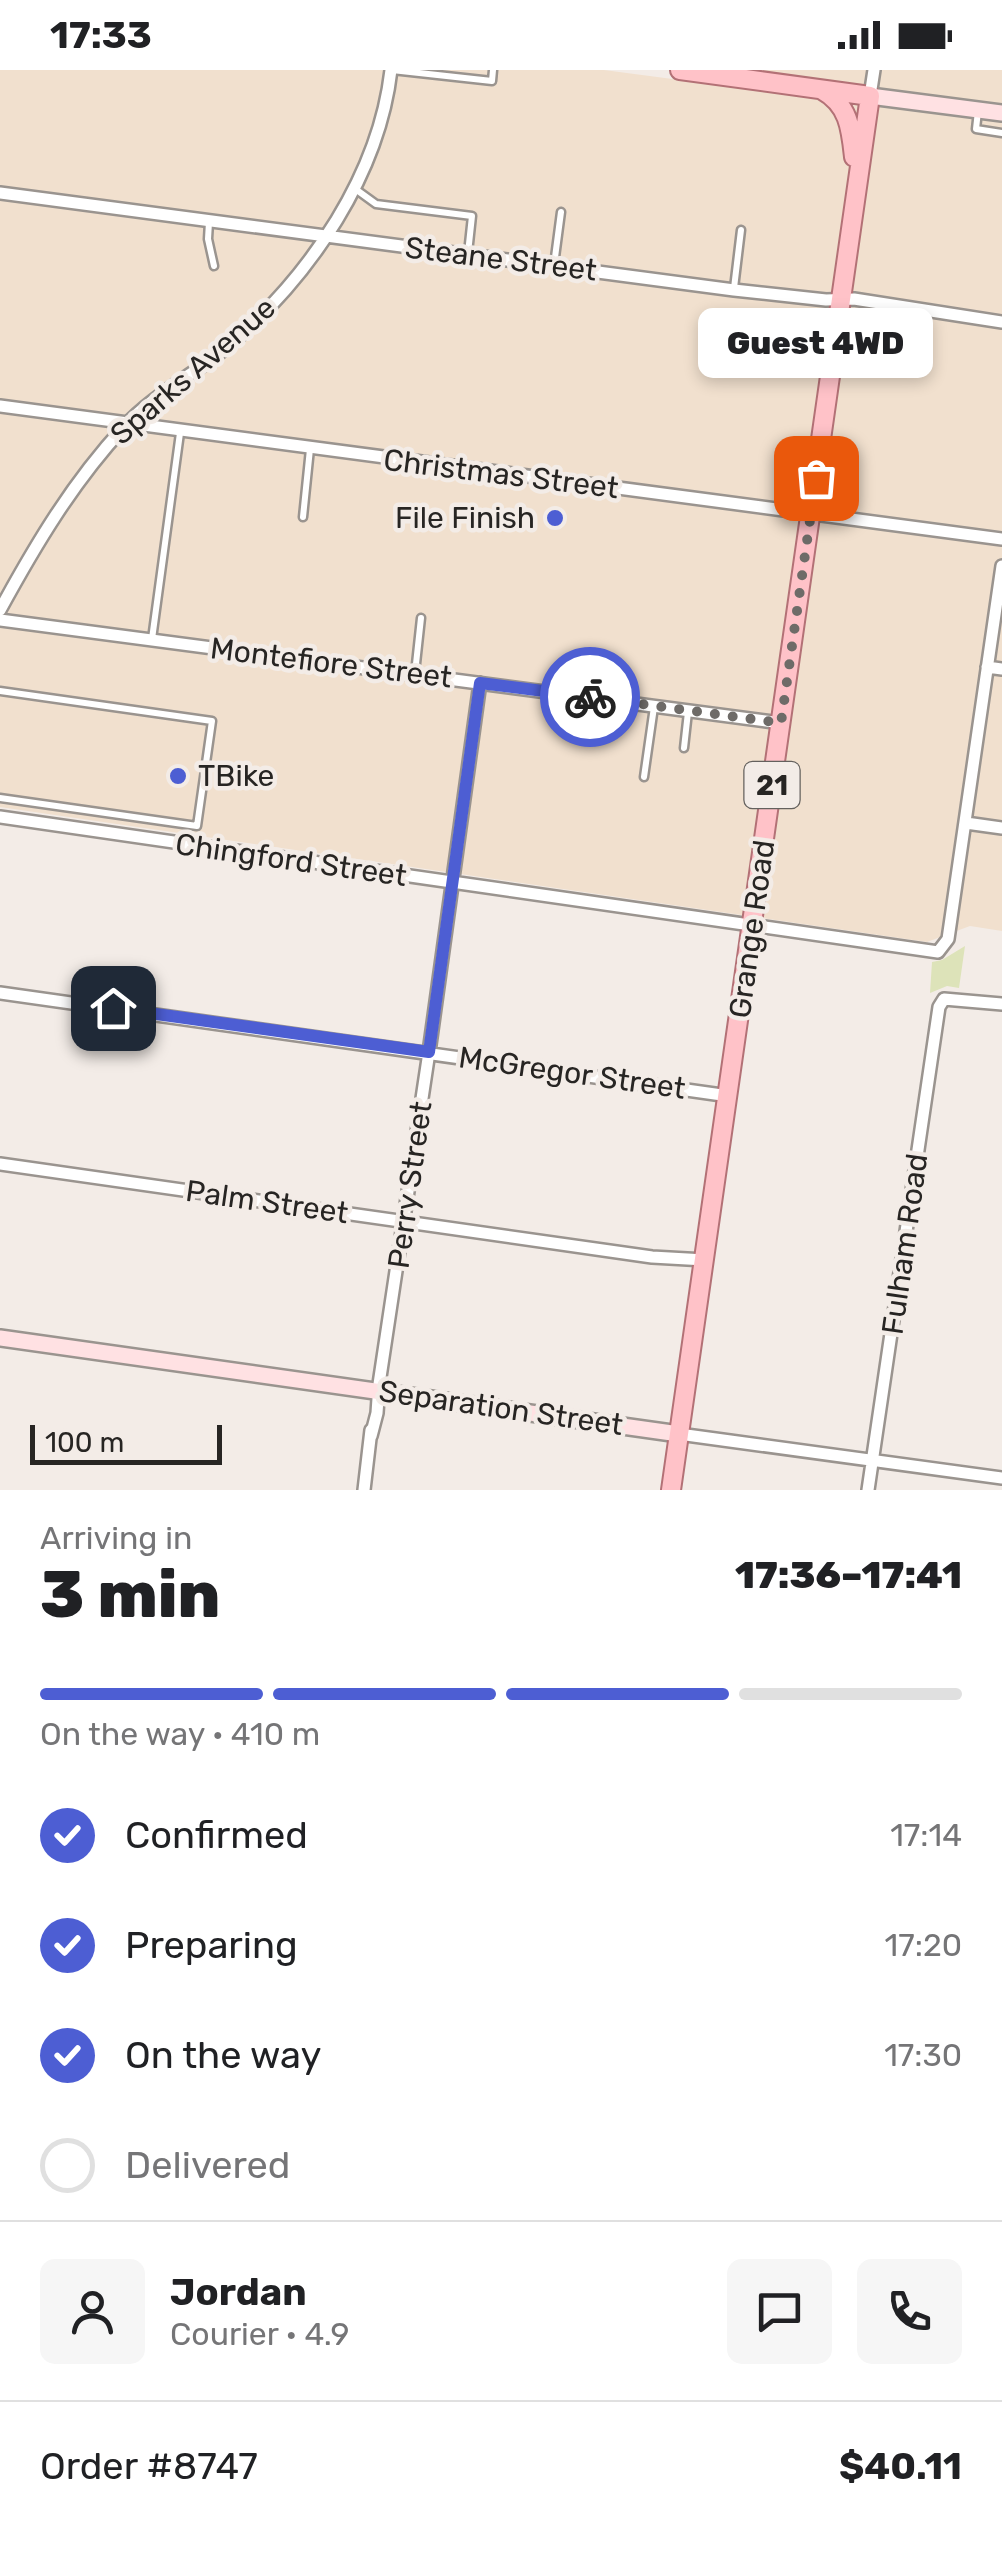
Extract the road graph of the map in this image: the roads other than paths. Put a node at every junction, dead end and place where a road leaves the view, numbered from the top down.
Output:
1 (392, 70) edge
2 (493, 70) edge
3 (680, 70) edge
4 (874, 70) edge
5 (820, 89) junction
6 (870, 96) junction
7 (978, 110) junction
8 (1002, 113) edge
9 (1002, 133) edge
10 (354, 188) junction
11 (856, 188) junction
12 (0, 193) edge
13 (561, 212) dead end
14 (209, 221) junction
15 (741, 230) dead end
16 (326, 236) junction
17 (468, 254) junction
18 (214, 266) dead end
19 (554, 266) junction
20 (734, 290) junction
21 (841, 300) junction
22 (1002, 322) edge
23 (0, 406) edge
24 (127, 423) junction
25 (180, 432) junction
26 (310, 449) junction
27 (810, 514) junction
28 (302, 517) dead end
29 (1002, 539) edge
30 (1002, 566) edge
31 (0, 610) edge
32 (422, 618) dead end
33 (0, 620) edge
34 (152, 640) junction
35 (987, 667) junction
36 (1002, 669) edge
37 (414, 674) junction
38 (480, 683) junction
39 (0, 691) edge
40 (654, 706) junction
41 (688, 711) junction
42 (781, 723) junction
43 (684, 748) dead end
44 (644, 777) dead end
45 (0, 798) edge
46 (0, 817) edge
47 (966, 823) junction
48 (1002, 828) edge
49 (452, 884) junction
50 (752, 926) junction
51 (0, 993) edge
52 (1002, 1004) edge
53 (429, 1052) junction
54 (729, 1096) junction
55 (0, 1164) edge
56 (404, 1222) junction
57 (704, 1265) junction
58 (0, 1338) edge
59 (378, 1390) junction
60 (679, 1434) junction
61 (874, 1460) junction
62 (1002, 1478) edge
63 (364, 1490) edge
64 (671, 1490) edge
65 (868, 1490) edge

1 - 2 lane
1 - 10 street, Sparks Avenue
3 - 5 main road
4 - 6 street, Grange Road
5 - 6 main road
5 - 11 main road
6 - 7 street
6 - 11 main road, Grange Road / 21
7 - 8 street
7 - 9 lane
10 - 16 street, Sparks Avenue
10 - 17 lane
11 - 21 main road, Grange Road / 21
12 - 14 street, Steane Street
13 - 19 lane
14 - 16 street, Steane Street
14 - 18 lane
15 - 20 lane
16 - 17 street, Steane Street
16 - 24 street, Sparks Avenue
17 - 19 street, Steane Street
19 - 20 street, Steane Street
20 - 21 street, Steane Street
21 - 22 street, Steane Street
21 - 27 main road, Grange Road / 21
23 - 24 street, Christmas Street
24 - 25 street, Christmas Street
24 - 31 street, Sparks Avenue
25 - 26 street, Christmas Street
25 - 34 lane
26 - 27 street, Christmas Street
26 - 28 lane
27 - 29 street, Christmas Street
27 - 42 main road, Grange Road / 21
30 - 35 street
32 - 37 lane
33 - 34 street, Montefiore Street
34 - 37 street, Montefiore Street
35 - 36 street
35 - 47 street
37 - 38 street, Montefiore Street
38 - 40 street, Montefiore Street
38 - 49 street, Perry Street
39 - 45 lane
40 - 41 street, Montefiore Street
40 - 44 lane
41 - 42 street, Montefiore Street
41 - 43 lane
42 - 50 main road, Grange Road / 21
46 - 49 street, Chingford Street
47 - 48 street
47 - 50 street, Chingford Street
49 - 50 street, Chingford Street
49 - 53 street, Perry Street
50 - 54 main road, Grange Road / 21
51 - 53 street, McGregor Street
52 - 61 street, Fulham Road
53 - 54 street, McGregor Street
53 - 56 street, Perry Street
54 - 57 main road, Grange Road / 21
55 - 56 street, Palm Street
56 - 57 street, Palm Street
56 - 59 street, Perry Street
57 - 60 main road, Grange Road / 21
58 - 59 street, Separation Street
59 - 60 street, Separation Street
59 - 63 street, Perry Street
60 - 61 street, Separation Street
60 - 64 main road, Grange Road / 21
61 - 62 street, Separation Street
61 - 65 street, Fulham Road

